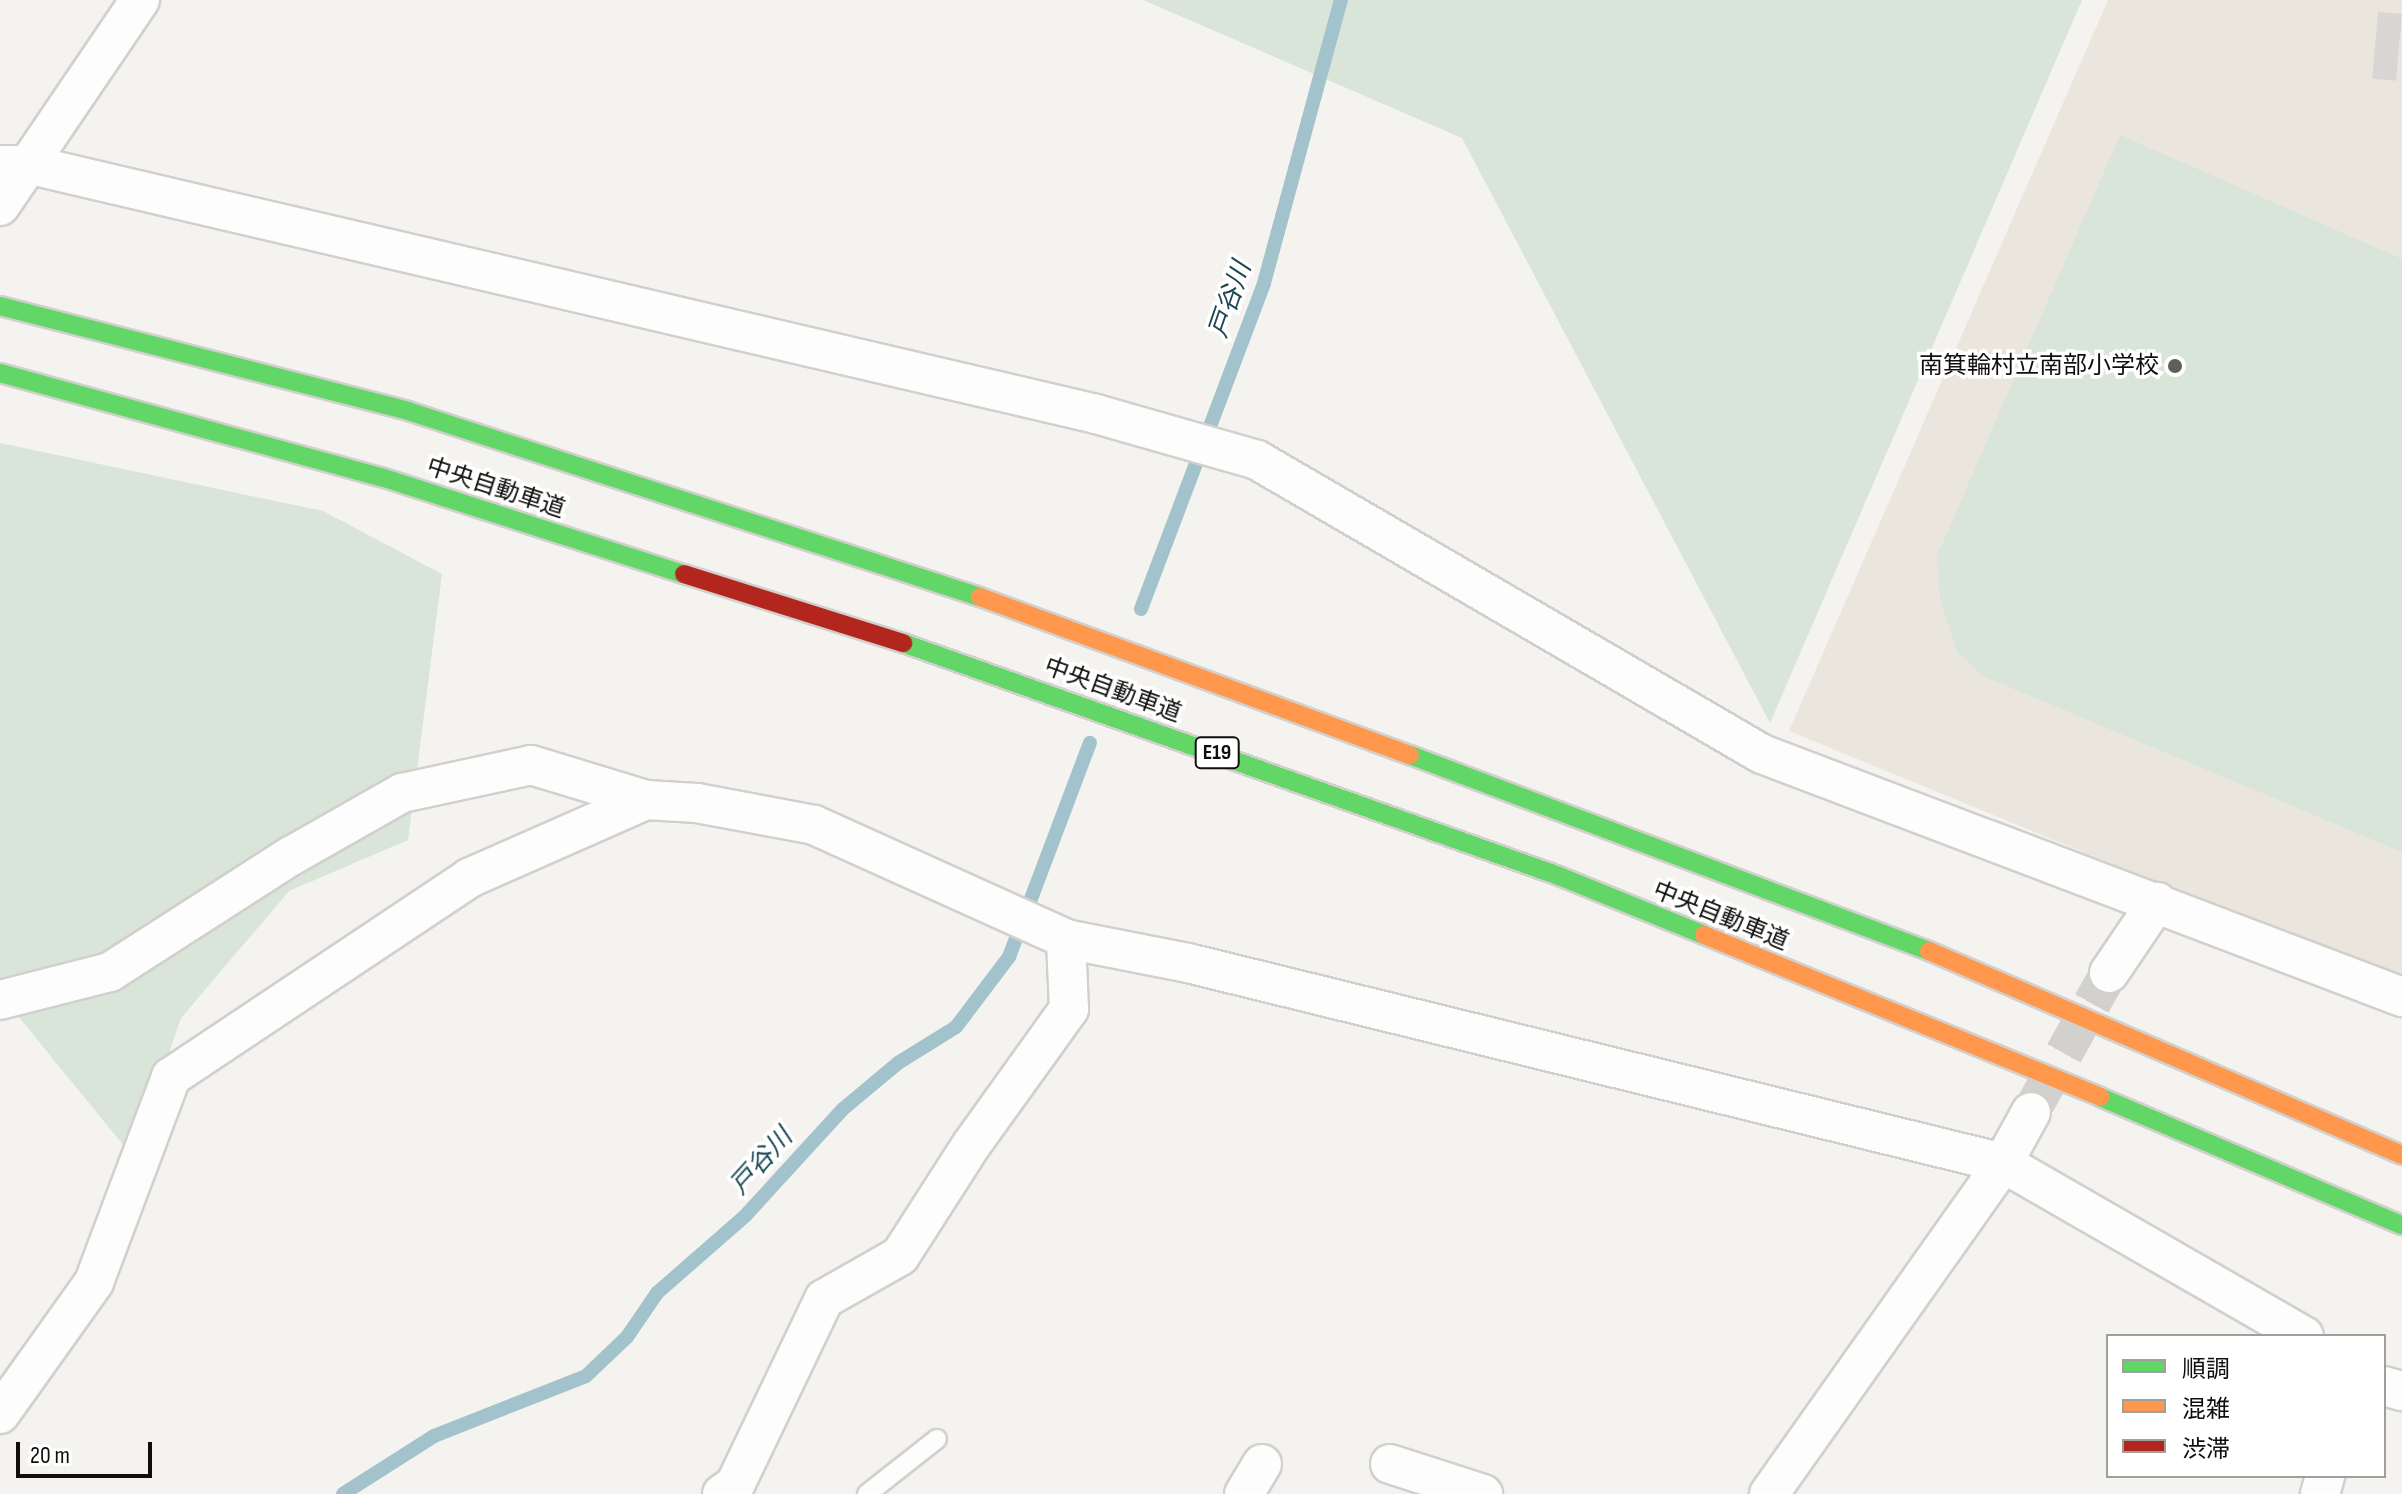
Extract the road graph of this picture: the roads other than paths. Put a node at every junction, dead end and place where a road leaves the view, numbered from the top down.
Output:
1 (140, 0) edge
2 (15, 165) edge
3 (0, 206) edge
4 (0, 306) edge
5 (0, 373) edge
6 (646, 800) junction
7 (2157, 902) junction
8 (1058, 936) junction
9 (2109, 973) tunnel mouth
10 (2402, 997) edge
11 (0, 1000) edge
12 (2031, 1112) tunnel mouth
13 (2402, 1155) edge
14 (2003, 1163) junction
15 (2402, 1225) edge
16 (2301, 1334) edge
17 (0, 1414) edge
18 (937, 1439) dead end
19 (1390, 1464) dead end
20 (722, 1494) edge
21 (867, 1494) edge
22 (1483, 1494) edge
23 (1769, 1494) edge

1 - 2 street
2 - 3 street
2 - 7 street
4 - 13 highway, 中央自動車道
5 - 15 highway, 中央自動車道 / E19
6 - 8 street
6 - 11 street
6 - 17 street
7 - 9 street
7 - 10 street
8 - 14 street
8 - 20 street
12 - 14 street
14 - 16 street
14 - 23 street
18 - 21 lane
19 - 22 street

